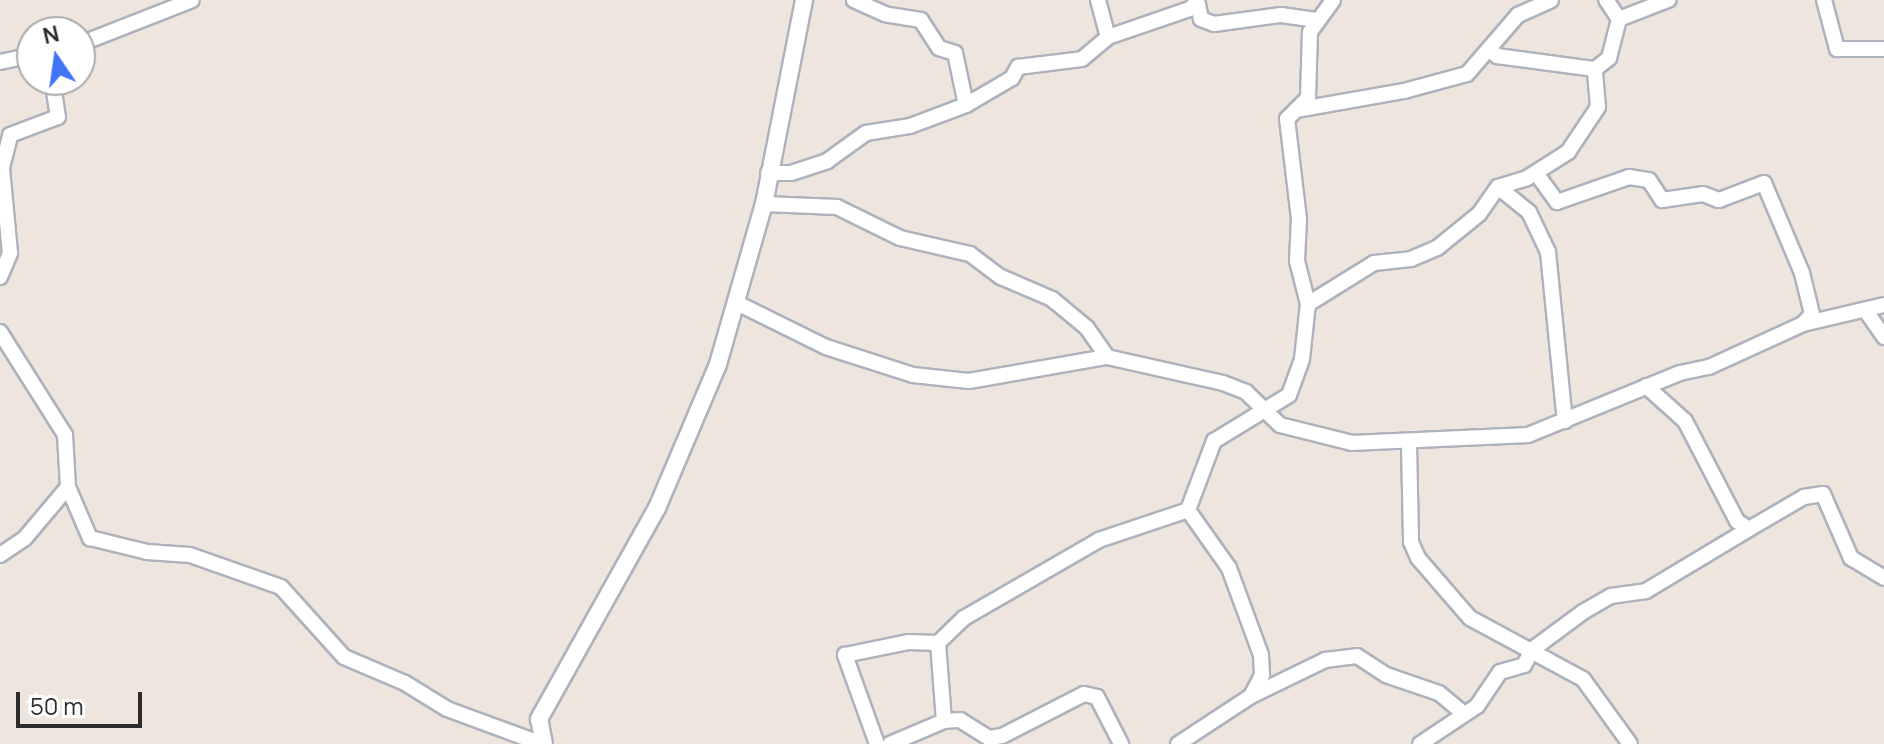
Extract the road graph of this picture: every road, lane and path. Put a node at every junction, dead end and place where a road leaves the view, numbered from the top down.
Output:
1 (192, 0) edge
2 (804, 0) edge
3 (854, 0) edge
4 (1098, 0) edge
5 (1333, 0) edge
6 (1551, 0) edge
7 (1606, 0) edge
8 (1668, 0) edge
9 (1824, 0) edge
10 (1198, 2) edge
11 (1619, 19) junction
12 (1318, 20) junction
13 (1108, 37) junction
14 (96, 38) edge
15 (1489, 49) junction
16 (1884, 49) edge
17 (1595, 69) junction
18 (55, 96) edge
19 (966, 105) junction
20 (1296, 110) junction
21 (768, 173) junction
22 (1536, 173) junction
23 (1498, 187) junction
24 (764, 204) junction
25 (0, 277) edge
26 (739, 304) junction
27 (1308, 304) junction
28 (1884, 305) edge
29 (1866, 311) junction
30 (1803, 324) junction
31 (0, 332) edge
32 (1884, 337) edge
33 (1107, 357) junction
34 (1646, 386) junction
35 (1263, 406) junction
36 (1565, 421) junction
37 (1409, 444) junction
38 (68, 487) junction
39 (1188, 510) junction
40 (1749, 529) junction
41 (0, 555) edge
42 (1884, 578) edge
43 (938, 643) junction
44 (1533, 649) junction
45 (1251, 696) junction
46 (1464, 714) junction
47 (944, 721) junction
48 (543, 744) edge
49 (877, 744) edge
50 (890, 744) edge
51 (1121, 744) edge
52 (1178, 744) edge
53 (1420, 744) edge
54 (1630, 744) edge

1 - 14 street
2 - 21 street
3 - 19 street
4 - 13 street
5 - 12 street
6 - 15 street
7 - 11 street
8 - 11 street
9 - 16 street
10 - 12 street
10 - 13 street
11 - 17 street
12 - 20 street
13 - 19 street
15 - 17 street
15 - 20 street
17 - 22 street
18 - 25 street
19 - 21 street
20 - 27 street
21 - 24 street
22 - 23 street
22 - 30 street
23 - 27 street
23 - 36 street
24 - 26 street
24 - 33 street
26 - 33 street
26 - 48 street
27 - 35 street
28 - 29 street
29 - 30 street
29 - 32 street
30 - 34 street
31 - 38 street
33 - 35 street
34 - 36 street
34 - 40 street
35 - 37 street
35 - 39 street
36 - 37 street
37 - 44 street
38 - 41 street
38 - 48 street
39 - 43 street
39 - 45 street
40 - 42 street
40 - 44 street
43 - 47 street
43 - 49 street
44 - 46 street
44 - 54 street
45 - 46 street
45 - 52 street
46 - 53 street
47 - 50 street
47 - 51 street

